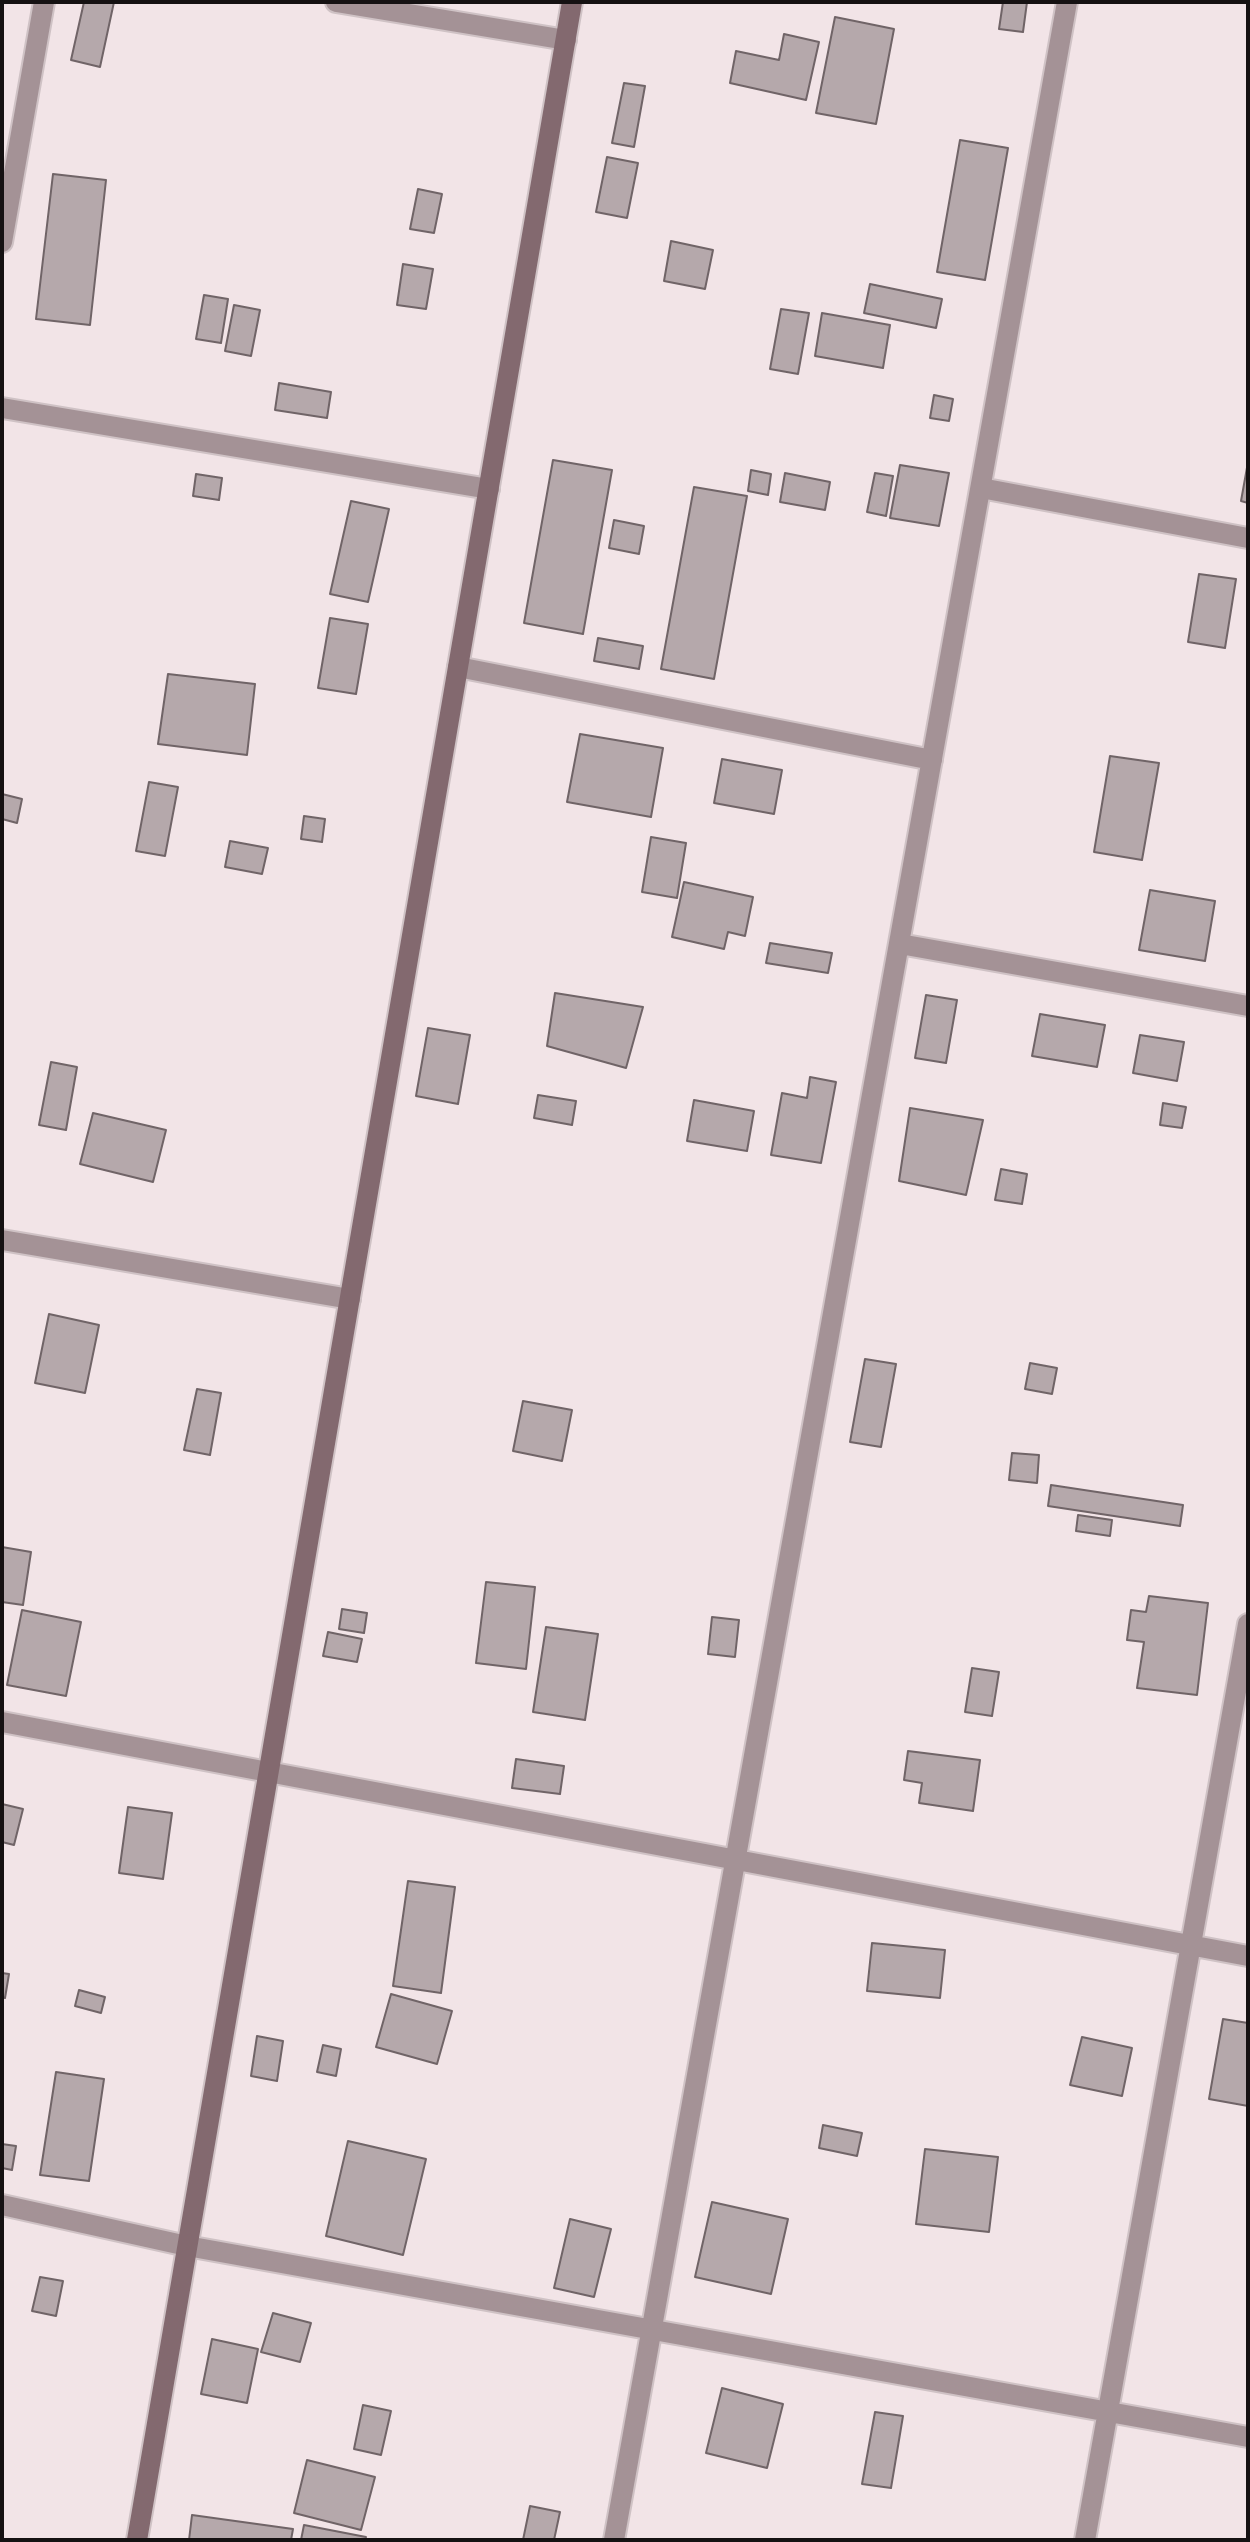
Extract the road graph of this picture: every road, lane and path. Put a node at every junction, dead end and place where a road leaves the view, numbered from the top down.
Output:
1 (44, 2) edge
2 (336, 2) edge
3 (572, 2) edge
4 (1067, 2) edge
5 (566, 40) junction
6 (2, 242) edge
7 (2, 408) edge
8 (981, 488) junction
9 (489, 489) junction
10 (1248, 538) edge
11 (458, 667) junction
12 (932, 760) junction
13 (900, 944) junction
14 (1248, 1006) edge
15 (2, 1240) edge
16 (350, 1299) junction
17 (1248, 1624) edge
18 (2, 1722) edge
19 (268, 1772) junction
20 (736, 1860) junction
21 (1191, 1946) junction
22 (1248, 1956) edge
23 (2, 2205) edge
24 (187, 2246) junction
25 (652, 2329) junction
26 (1108, 2412) junction
27 (1248, 2437) edge
28 (137, 2540) edge
29 (614, 2540) edge
30 (1085, 2540) edge

1 - 6 street
2 - 5 street
3 - 5 main road
4 - 8 street
5 - 9 main road
7 - 9 street
8 - 10 street
8 - 12 street
9 - 11 main road
11 - 12 street
11 - 16 main road
12 - 13 street
13 - 14 street
13 - 20 street
15 - 16 street
16 - 19 main road
17 - 21 street
18 - 19 street
19 - 20 street
19 - 24 main road
20 - 21 street
20 - 25 street
21 - 22 street
21 - 26 street
23 - 24 street
24 - 25 street
24 - 28 main road
25 - 26 street
25 - 29 street
26 - 27 street
26 - 30 street

